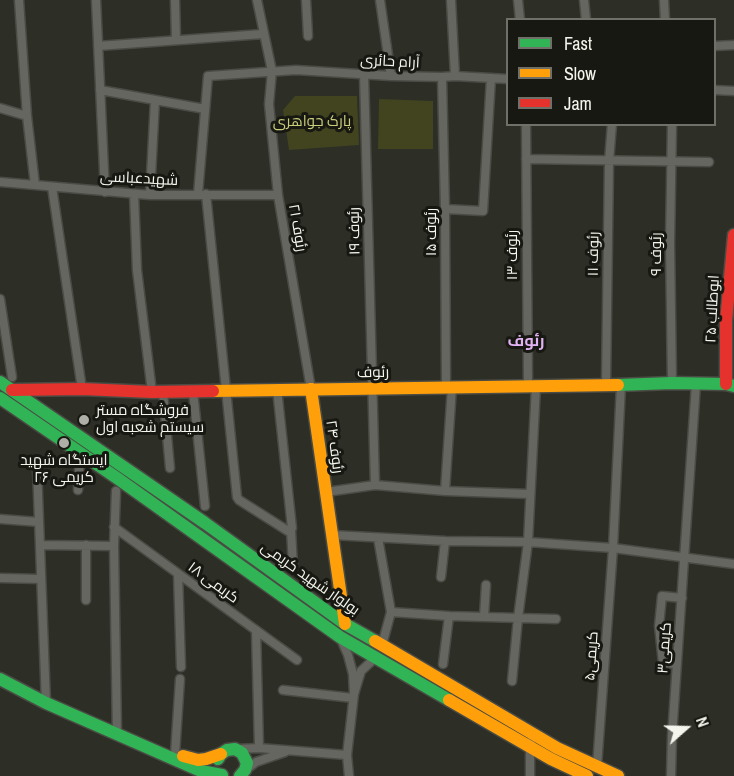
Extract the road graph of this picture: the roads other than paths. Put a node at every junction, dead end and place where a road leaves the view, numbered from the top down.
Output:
1 (19, 0) edge
2 (96, 0) edge
3 (175, 0) edge
4 (257, 0) edge
5 (306, 0) edge
6 (380, 0) edge
7 (452, 0) edge
8 (518, 0) edge
9 (584, 0) edge
10 (664, 0) edge
11 (520, 18) edge
12 (586, 18) edge
13 (665, 18) edge
14 (263, 34) junction
15 (308, 36) dead end
16 (176, 40) junction
17 (734, 45) edge
18 (98, 46) junction
19 (716, 46) edge
20 (272, 71) junction
21 (364, 74) junction
22 (391, 76) junction
23 (455, 76) junction
24 (442, 78) junction
25 (491, 78) junction
26 (506, 79) edge
27 (100, 90) junction
28 (716, 90) edge
29 (734, 92) edge
30 (155, 100) junction
31 (0, 108) edge
32 (205, 109) junction
33 (27, 116) junction
34 (526, 126) edge
35 (612, 126) edge
36 (672, 126) edge
37 (526, 159) junction
38 (609, 161) junction
39 (672, 161) junction
40 (709, 162) dead end
41 (0, 182) edge
42 (35, 185) junction
43 (52, 187) junction
44 (105, 192) junction
45 (135, 194) junction
46 (202, 194) junction
47 (150, 195) junction
48 (278, 195) junction
49 (445, 209) junction
50 (734, 235) edge
51 (0, 299) edge
52 (6, 380) edge
53 (672, 383) junction
54 (696, 384) junction
55 (606, 385) junction
56 (621, 385) junction
57 (730, 385) edge
58 (532, 386) junction
59 (449, 387) junction
60 (373, 388) junction
61 (82, 389) junction
62 (277, 389) junction
63 (310, 389) junction
64 (12, 390) junction
65 (227, 390) junction
66 (193, 391) junction
67 (158, 392) junction
68 (0, 398) edge
69 (80, 454) junction
70 (37, 468) dead end
71 (170, 468) dead end
72 (375, 485) junction
73 (78, 490) dead end
74 (116, 491) dead end
75 (445, 491) junction
76 (326, 492) junction
77 (530, 494) junction
78 (205, 506) dead end
79 (0, 519) edge
80 (39, 522) junction
81 (114, 527) junction
82 (291, 530) junction
83 (332, 535) junction
84 (378, 538) junction
85 (445, 541) junction
86 (528, 542) junction
87 (40, 545) junction
88 (86, 545) junction
89 (114, 546) junction
90 (614, 548) junction
91 (684, 558) junction
92 (734, 564) edge
93 (293, 566) dead end
94 (178, 574) junction
95 (441, 577) dead end
96 (0, 578) edge
97 (42, 579) junction
98 (486, 585) dead end
99 (682, 598) junction
100 (86, 600) dead end
101 (391, 612) junction
102 (449, 616) junction
103 (484, 617) junction
104 (518, 618) junction
105 (556, 619) dead end
106 (345, 624) junction
107 (256, 630) junction
108 (340, 636) junction
109 (382, 645) junction
110 (375, 658) junction
111 (297, 660) dead end
112 (443, 664) dead end
113 (677, 664) junction
114 (181, 667) dead end
115 (0, 679) edge
116 (180, 679) dead end
117 (512, 681) dead end
118 (283, 690) dead end
119 (354, 696) junction
120 (46, 703) junction
121 (533, 733) junction
122 (117, 734) junction
123 (142, 744) junction
124 (530, 747) junction
125 (259, 748) junction
126 (235, 749) junction
127 (289, 750) junction
128 (175, 754) junction
129 (221, 754) junction
130 (347, 755) junction
131 (597, 766) junction
132 (244, 774) edge
133 (223, 776) edge
134 (349, 776) edge
135 (530, 776) edge
136 (587, 776) edge
137 (618, 776) edge
138 (671, 776) edge

1 - 33 street
2 - 18 street
3 - 16 street
4 - 14 street, رئوف ۲۱
5 - 15 street
6 - 22 street
7 - 23 street
8 - 11 street
9 - 12 street
10 - 13 street
14 - 16 street
14 - 20 street, رئوف ۲۱
16 - 18 street
17 - 19 street
18 - 27 street
20 - 21 street, آرام حائری
20 - 32 street, آرام حائری
20 - 48 street, رئوف ۲۱
21 - 22 street, آرام حائری
21 - 60 street, رئوف ۱۹
22 - 24 street, آرام حائری
23 - 24 street, آرام حائری
23 - 25 street, آرام حائری
24 - 49 street, رئوف ۱۵
25 - 26 street, آرام حائری
25 - 49 street
27 - 30 street
27 - 44 street
28 - 29 street
30 - 32 street
30 - 47 street
31 - 33 street
32 - 46 street
33 - 42 street
34 - 37 street, رئوف ۱۳
35 - 38 street, رئوف ۱۱
36 - 39 street, رئوف ۹
37 - 38 street
37 - 58 street, رئوف ۱۳
38 - 39 street
38 - 55 street, رئوف ۱۱
39 - 40 street
39 - 53 street, رئوف ۹
41 - 42 street, شهیدعباسی
42 - 43 street, شهیدعباسی
43 - 44 street, شهیدعباسی
43 - 61 street
44 - 45 street, شهیدعباسی
45 - 47 street, شهیدعباسی
45 - 67 street
46 - 47 street, شهیدعباسی
46 - 48 street, شهیدعباسی
46 - 65 street
48 - 63 street, رئوف ۲۱
49 - 59 street, رئوف ۱۵
50 - 57 street, ابوطالب ۲۵
51 - 52 street
52 - 64 street, بولوار شهید کریمی
53 - 54 street, رئوف
53 - 56 street, رئوف
54 - 57 street, رئوف
54 - 91 street, کریمی۳
55 - 56 street, رئوف
55 - 58 street, رئوف
56 - 90 street, کریمی۵
58 - 59 street, رئوف
58 - 77 street, رئوف ۱۳
59 - 60 street, رئوف
59 - 75 street, رئوف ۱۵
60 - 63 street, رئوف
60 - 72 street, رئوف ۱۹
61 - 64 street, رئوف
61 - 67 street, رئوف
62 - 63 street, رئوف
62 - 65 street, رئوف
62 - 82 street
63 - 76 street, رئوف ۲۴
64 - 106 street, بولوار شهید کریمی
65 - 66 street, رئوف
65 - 82 street
66 - 67 street, رئوف
66 - 78 street
67 - 71 street
68 - 69 street, بولوار شهید کریمی
69 - 73 street
69 - 108 street, بولوار شهید کریمی
70 - 80 street
72 - 75 street
72 - 76 street
74 - 81 street
75 - 77 street
76 - 83 street, رئوف ۲۴
77 - 86 street, رئوف ۱۳
79 - 80 street
80 - 87 street
81 - 89 street
81 - 94 street, کریمی ۱۸
82 - 93 street
83 - 84 street
83 - 106 street, رئوف ۲۴
84 - 85 street
84 - 101 street
85 - 86 street
85 - 95 street
86 - 90 street
86 - 104 street, رئوف ۱۳
87 - 88 street
87 - 97 street
88 - 89 street
88 - 100 street
89 - 122 street
90 - 91 street
90 - 131 street, کریمی۵
91 - 92 street
91 - 99 street, کریمی۳
94 - 107 street, کریمی ۱۸
94 - 114 street
96 - 97 street
97 - 120 street
98 - 103 street
99 - 113 street, کریمی۳
99 - 113 street
101 - 102 street
101 - 109 street
102 - 103 street
102 - 112 street
103 - 104 street
104 - 105 street
104 - 117 street, رئوف ۱۳
106 - 109 street, بولوار شهید کریمی
107 - 111 street, کریمی ۱۸
107 - 125 street
108 - 110 street, بولوار شهید کریمی
108 - 119 street
109 - 121 street, بولوار شهید کریمی
110 - 119 street
110 - 124 street, بولوار شهید کریمی
113 - 138 street, کریمی۳
115 - 120 street
116 - 128 street
118 - 119 street
119 - 130 street
120 - 122 street
121 - 124 street
121 - 131 street, بولوار شهید کریمی
122 - 123 street
123 - 128 street
123 - 133 street
124 - 135 street
124 - 136 street, بولوار شهید کریمی
125 - 126 street
125 - 127 street
126 - 129 street
126 - 132 street
127 - 130 street
127 - 132 street
128 - 129 street
129 - 133 street
130 - 134 street
131 - 137 street, بولوار شهید کریمی

